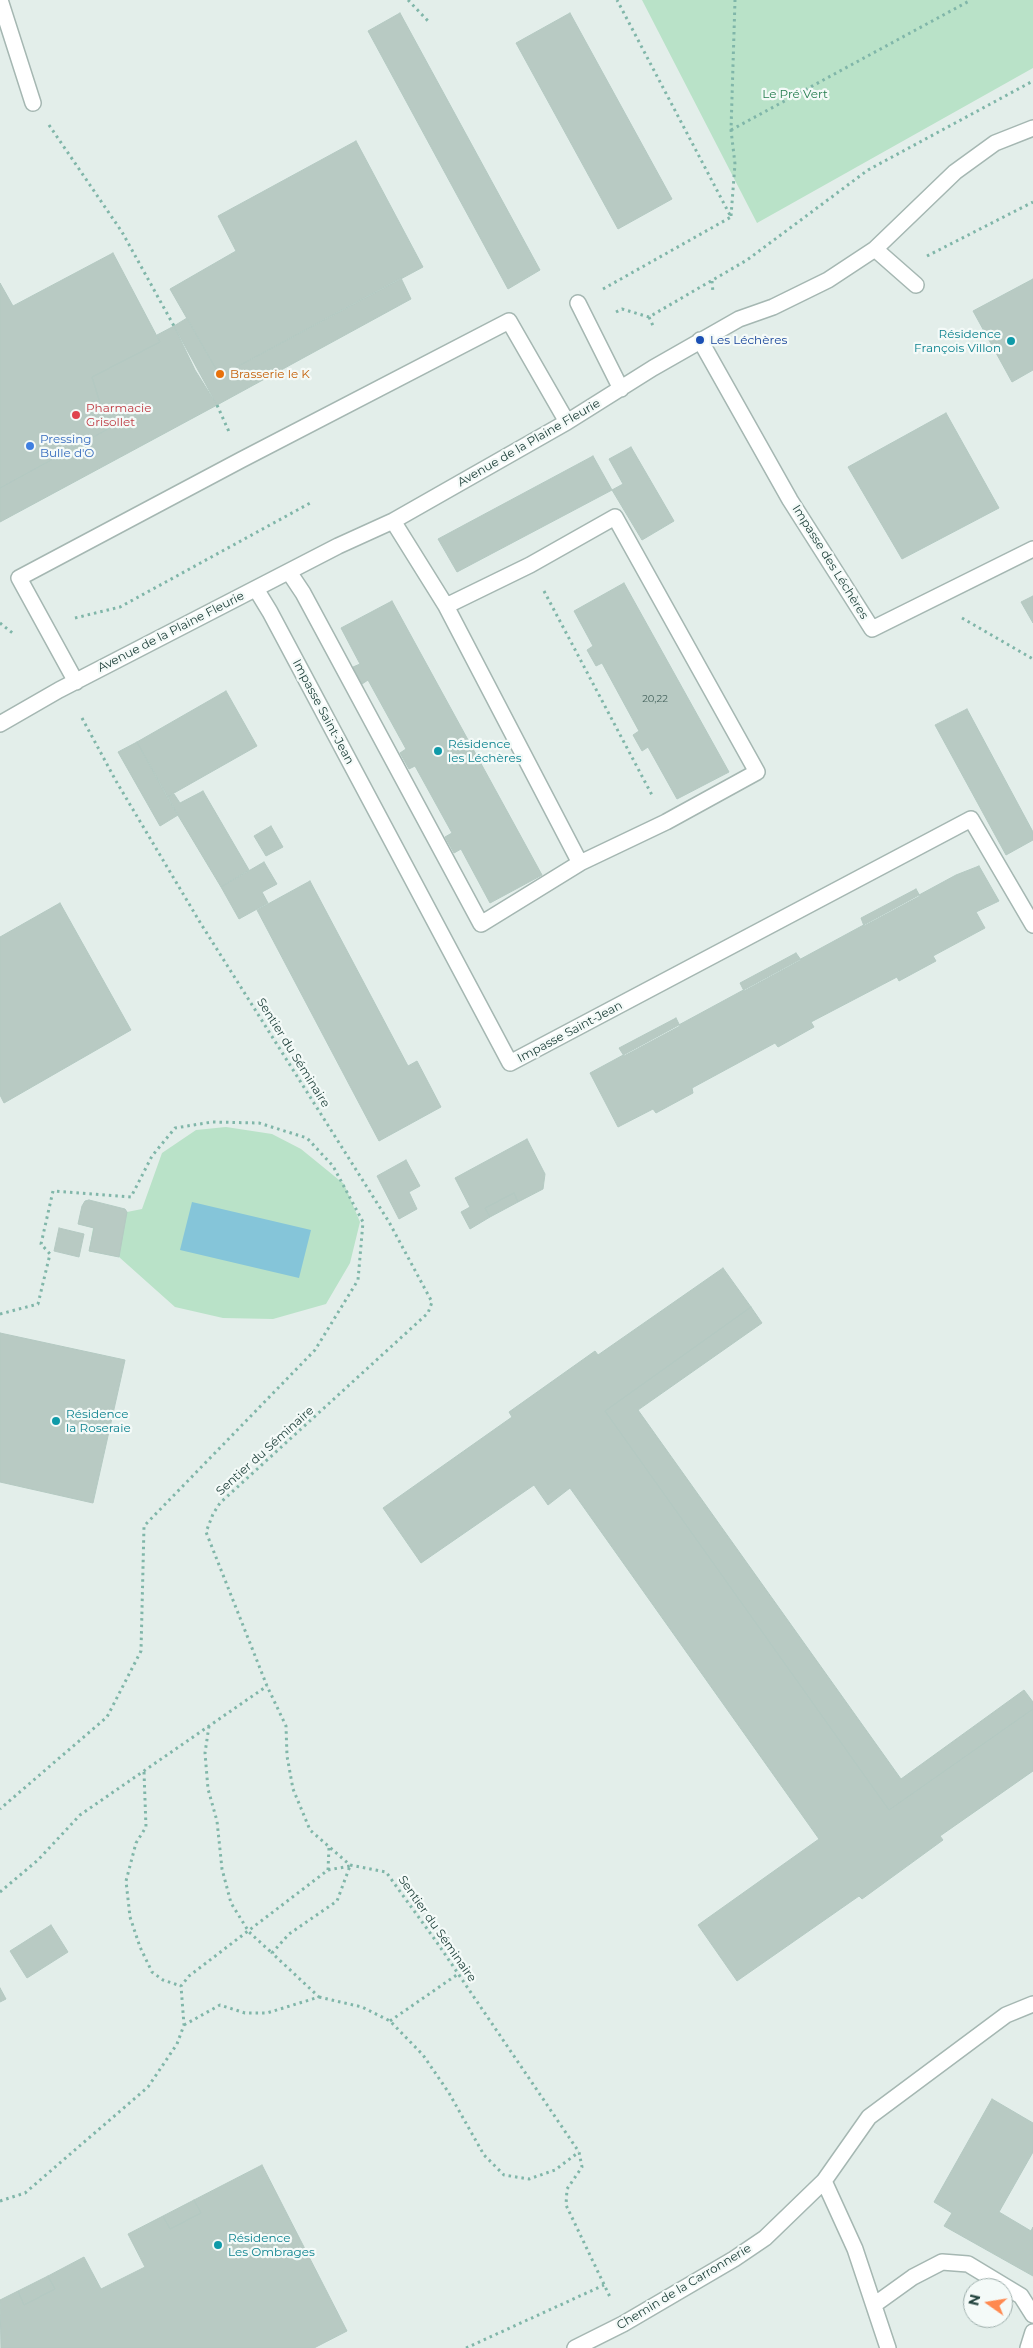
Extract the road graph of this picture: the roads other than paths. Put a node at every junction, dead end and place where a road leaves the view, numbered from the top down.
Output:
1 (0, 0) edge
2 (34, 103) road end
3 (1033, 128) edge
4 (875, 249) junction
5 (916, 285) dead end
6 (578, 303) road end
7 (700, 340) junction
8 (621, 389) junction
9 (567, 422) junction
10 (393, 521) junction
11 (1033, 549) edge
12 (289, 572) junction
13 (256, 589) junction
14 (446, 606) junction
15 (76, 682) junction
16 (0, 724) edge
17 (580, 863) junction
18 (1033, 925) edge
19 (1033, 2004) edge
20 (824, 2180) junction
21 (874, 2305) junction
22 (1033, 2315) edge
23 (1033, 2332) edge
24 (575, 2348) edge
25 (888, 2348) edge
26 (1028, 2348) edge

1 - 2 street
3 - 4 street, Avenue de la Plaine Fleurie
4 - 5 street
4 - 7 street, Avenue de la Plaine Fleurie
6 - 8 street
7 - 8 street, Avenue de la Plaine Fleurie
7 - 11 street, Impasse des Léchères
8 - 9 street, Avenue de la Plaine Fleurie
9 - 10 street, Avenue de la Plaine Fleurie
9 - 15 street
10 - 12 street, Avenue de la Plaine Fleurie
10 - 14 street
12 - 13 street, Avenue de la Plaine Fleurie
12 - 17 street
13 - 15 street, Avenue de la Plaine Fleurie
13 - 18 street, Impasse Saint-Jean
14 - 17 street
14 - 17 street
15 - 16 street, Avenue de la Plaine Fleurie
19 - 20 street, Chemin de la Carronnerie
20 - 21 street
20 - 24 street, Chemin de la Carronnerie
21 - 22 street
21 - 25 street
23 - 26 street

